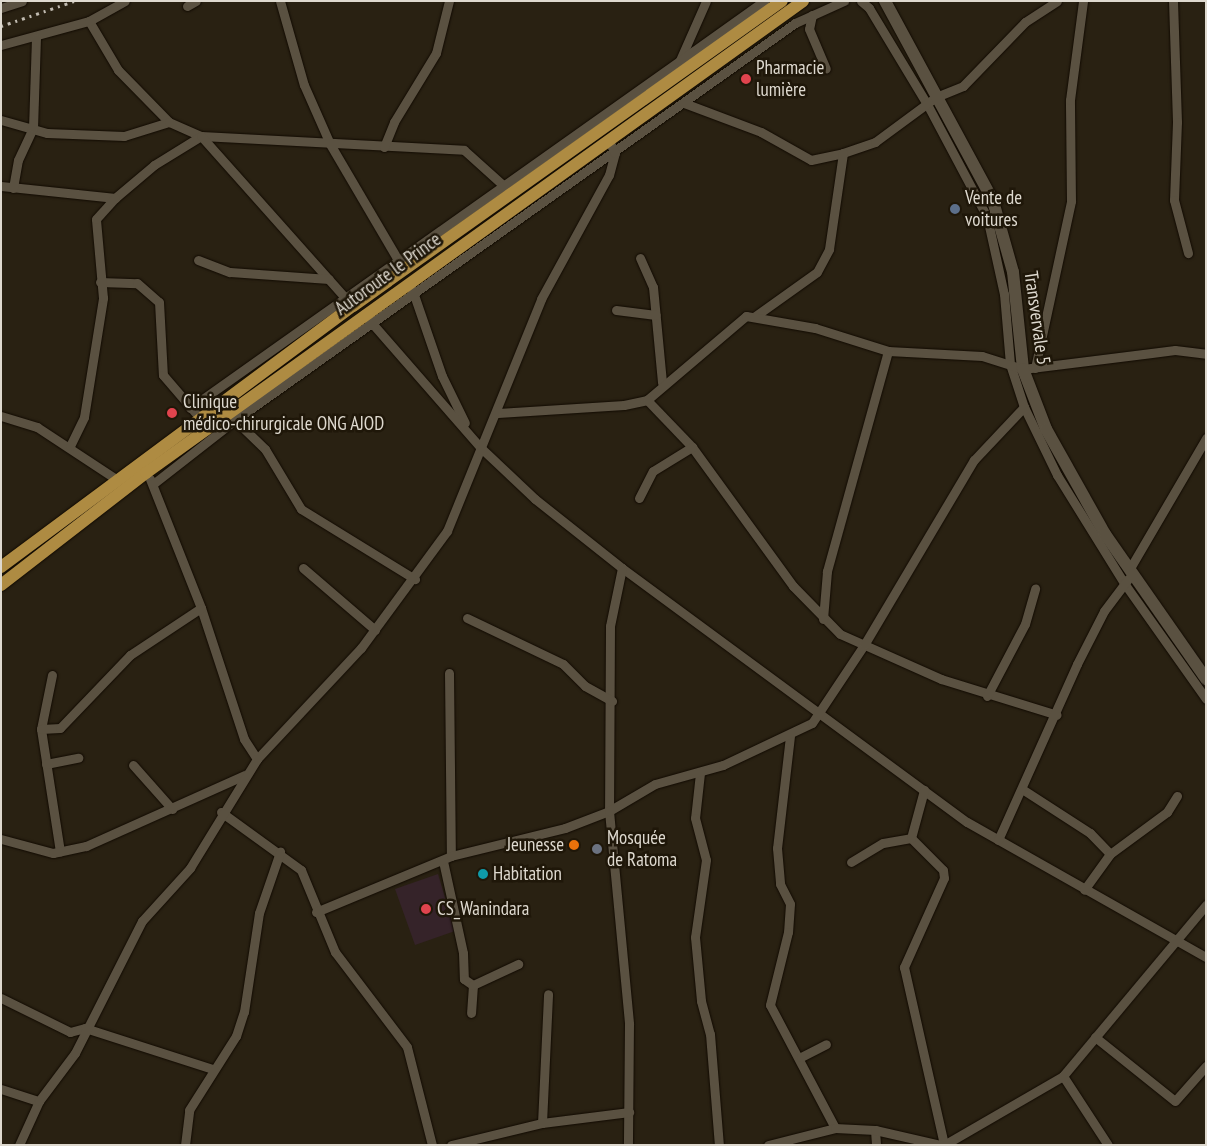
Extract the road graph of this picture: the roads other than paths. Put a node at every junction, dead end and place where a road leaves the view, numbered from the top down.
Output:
1 (22, 1) edge
2 (126, 1) edge
3 (280, 1) edge
4 (449, 1) edge
5 (706, 1) edge
6 (764, 1) edge
7 (781, 1) edge
8 (803, 1) edge
9 (844, 1) edge
10 (861, 1) edge
11 (885, 1) edge
12 (1057, 1) edge
13 (1083, 1) edge
14 (1173, 1) edge
15 (1, 8) edge
16 (812, 16) junction
17 (89, 21) junction
18 (36, 38) junction
19 (1, 44) edge
20 (680, 60) junction
21 (726, 65) junction
22 (826, 69) dead end
23 (931, 101) junction
24 (684, 102) junction
25 (1, 120) edge
26 (169, 122) junction
27 (33, 128) junction
28 (201, 136) junction
29 (609, 141) junction
30 (330, 144) junction
31 (384, 147) junction
32 (615, 153) junction
33 (843, 153) junction
34 (1, 186) edge
35 (504, 186) junction
36 (13, 188) junction
37 (116, 198) junction
38 (1188, 253) dead end
39 (640, 258) dead end
40 (198, 260) dead end
41 (402, 266) junction
42 (329, 279) junction
43 (100, 282) junction
44 (411, 288) junction
45 (349, 302) junction
46 (616, 310) dead end
47 (364, 314) junction
48 (656, 314) junction
49 (754, 317) junction
50 (372, 325) junction
51 (888, 350) junction
52 (1206, 354) edge
53 (1010, 364) junction
54 (1029, 369) junction
55 (662, 383) junction
56 (648, 400) junction
57 (1024, 407) junction
58 (190, 408) junction
59 (498, 413) junction
60 (1, 416) edge
61 (200, 418) junction
62 (235, 420) junction
63 (468, 431) junction
64 (1206, 438) edge
65 (70, 446) junction
66 (481, 448) junction
67 (692, 448) junction
68 (149, 478) junction
69 (116, 480) junction
70 (639, 498) dead end
71 (1, 568) edge
72 (303, 568) dead end
73 (622, 568) junction
74 (1129, 576) junction
75 (415, 578) junction
76 (1, 585) edge
77 (1035, 588) dead end
78 (201, 608) junction
79 (466, 618) dead end
80 (823, 619) junction
81 (375, 630) junction
82 (864, 645) junction
83 (449, 674) dead end
84 (52, 675) dead end
85 (1206, 679) edge
86 (987, 696) junction
87 (1206, 699) edge
88 (612, 700) junction
89 (822, 713) junction
90 (1057, 715) junction
91 (42, 729) junction
92 (790, 736) junction
93 (78, 758) dead end
94 (257, 759) junction
95 (46, 764) junction
96 (133, 765) dead end
97 (700, 773) junction
98 (245, 775) junction
99 (1022, 789) junction
100 (924, 790) junction
101 (1177, 796) dead end
102 (172, 809) junction
103 (609, 811) junction
104 (221, 812) junction
105 (911, 838) junction
106 (1, 839) edge
107 (998, 840) junction
108 (60, 852) junction
109 (280, 852) junction
110 (1110, 854) junction
111 (451, 856) junction
112 (443, 861) junction
113 (850, 862) dead end
114 (1084, 890) junction
115 (1206, 905) edge
116 (316, 912) junction
117 (1176, 942) junction
118 (1206, 957) edge
119 (518, 964) dead end
120 (473, 985) junction
121 (548, 994) dead end
122 (1, 998) edge
123 (471, 1013) dead end
124 (85, 1028) junction
125 (1095, 1037) junction
126 (826, 1044) dead end
127 (800, 1057) junction
128 (1206, 1066) edge
129 (213, 1069) junction
130 (1063, 1076) junction
131 (1, 1089) edge
132 (39, 1101) junction
133 (629, 1112) junction
134 (542, 1123) junction
135 (835, 1128) junction
136 (876, 1130) junction
137 (19, 1145) edge
138 (185, 1145) edge
139 (432, 1145) edge
140 (451, 1145) edge
141 (628, 1145) edge
142 (719, 1145) edge
143 (768, 1145) edge
144 (876, 1145) edge
145 (943, 1145) edge
146 (1108, 1145) edge

1 - 15 street
2 - 17 street
3 - 30 street
4 - 31 street
5 - 20 street
6 - 20 street
7 - 41 main road, Autoroute le Prince
8 - 21 main road, Autoroute le Prince
9 - 16 street
10 - 23 street
11 - 23 main road, Transvervale 5
12 - 23 street
13 - 54 street
14 - 38 street
16 - 21 street
16 - 22 street
17 - 18 street
17 - 26 street
18 - 19 street
18 - 27 street
20 - 35 street
21 - 24 street
21 - 29 main road, Autoroute le Prince
23 - 33 street
23 - 53 street
23 - 54 main road, Transvervale 5
24 - 32 street
24 - 33 street
25 - 27 street
26 - 27 street
26 - 28 street
27 - 36 street
28 - 30 street
28 - 37 street
28 - 42 street
29 - 32 street
29 - 44 main road, Autoroute le Prince
30 - 31 street
30 - 41 street
31 - 35 street
32 - 44 street
32 - 59 street
33 - 49 street
34 - 36 street
35 - 41 street
36 - 37 street
37 - 43 street
39 - 48 street
40 - 42 street
41 - 45 main road, Autoroute le Prince
42 - 45 street
43 - 58 street
43 - 65 street
44 - 47 main road, Autoroute le Prince
44 - 50 street
44 - 63 street
45 - 58 street
45 - 61 main road, Autoroute le Prince
46 - 48 street
47 - 50 street
47 - 68 main road, Autoroute le Prince
48 - 55 street
49 - 51 street
49 - 55 street
50 - 62 street
50 - 63 street
51 - 53 street
51 - 80 street
52 - 54 street
53 - 54 street
53 - 57 street
54 - 74 main road, Transvervale 5
55 - 56 street
56 - 59 street
56 - 67 street
57 - 74 street
57 - 82 street
58 - 61 street
59 - 66 street
60 - 65 street
61 - 69 main road, Autoroute le Prince
62 - 68 street
62 - 75 street
63 - 66 street
64 - 74 street
65 - 69 street
66 - 73 street
66 - 75 street
67 - 70 street
67 - 80 street
68 - 76 main road, Autoroute le Prince
68 - 78 street
69 - 71 main road, Autoroute le Prince
72 - 81 street
73 - 88 street
73 - 89 street
74 - 85 main road, Transvervale 5
74 - 87 street
74 - 90 street
75 - 81 street
77 - 86 street
78 - 91 street
78 - 94 street
79 - 88 street
80 - 82 street
81 - 94 street
82 - 86 street
82 - 89 street
83 - 111 street
84 - 91 street
86 - 90 street
88 - 103 street
89 - 92 street
89 - 100 street
90 - 99 street
91 - 95 street
92 - 97 street
92 - 127 street
93 - 95 street
94 - 98 street
95 - 108 street
96 - 102 street
97 - 103 street
97 - 142 street
98 - 102 street
98 - 104 street
99 - 107 street
99 - 110 street
100 - 105 street
100 - 107 street
101 - 110 street
102 - 108 street
103 - 111 street
103 - 133 street
104 - 109 street
104 - 124 street
105 - 113 street
105 - 145 street
106 - 108 street
107 - 114 street
109 - 116 street
109 - 129 street
110 - 114 street
111 - 112 street
112 - 116 street
112 - 120 street
114 - 117 street
115 - 117 street
116 - 139 street
117 - 118 street
117 - 125 street
119 - 120 street
120 - 123 street
121 - 134 street
122 - 124 street
124 - 129 street
124 - 132 street
125 - 128 street
125 - 130 street
126 - 127 street
127 - 135 street
129 - 138 street
130 - 145 street
130 - 146 street
131 - 132 street
132 - 137 street
133 - 134 street
133 - 141 street
134 - 140 street
135 - 136 street
135 - 143 street
136 - 144 street
136 - 145 street

